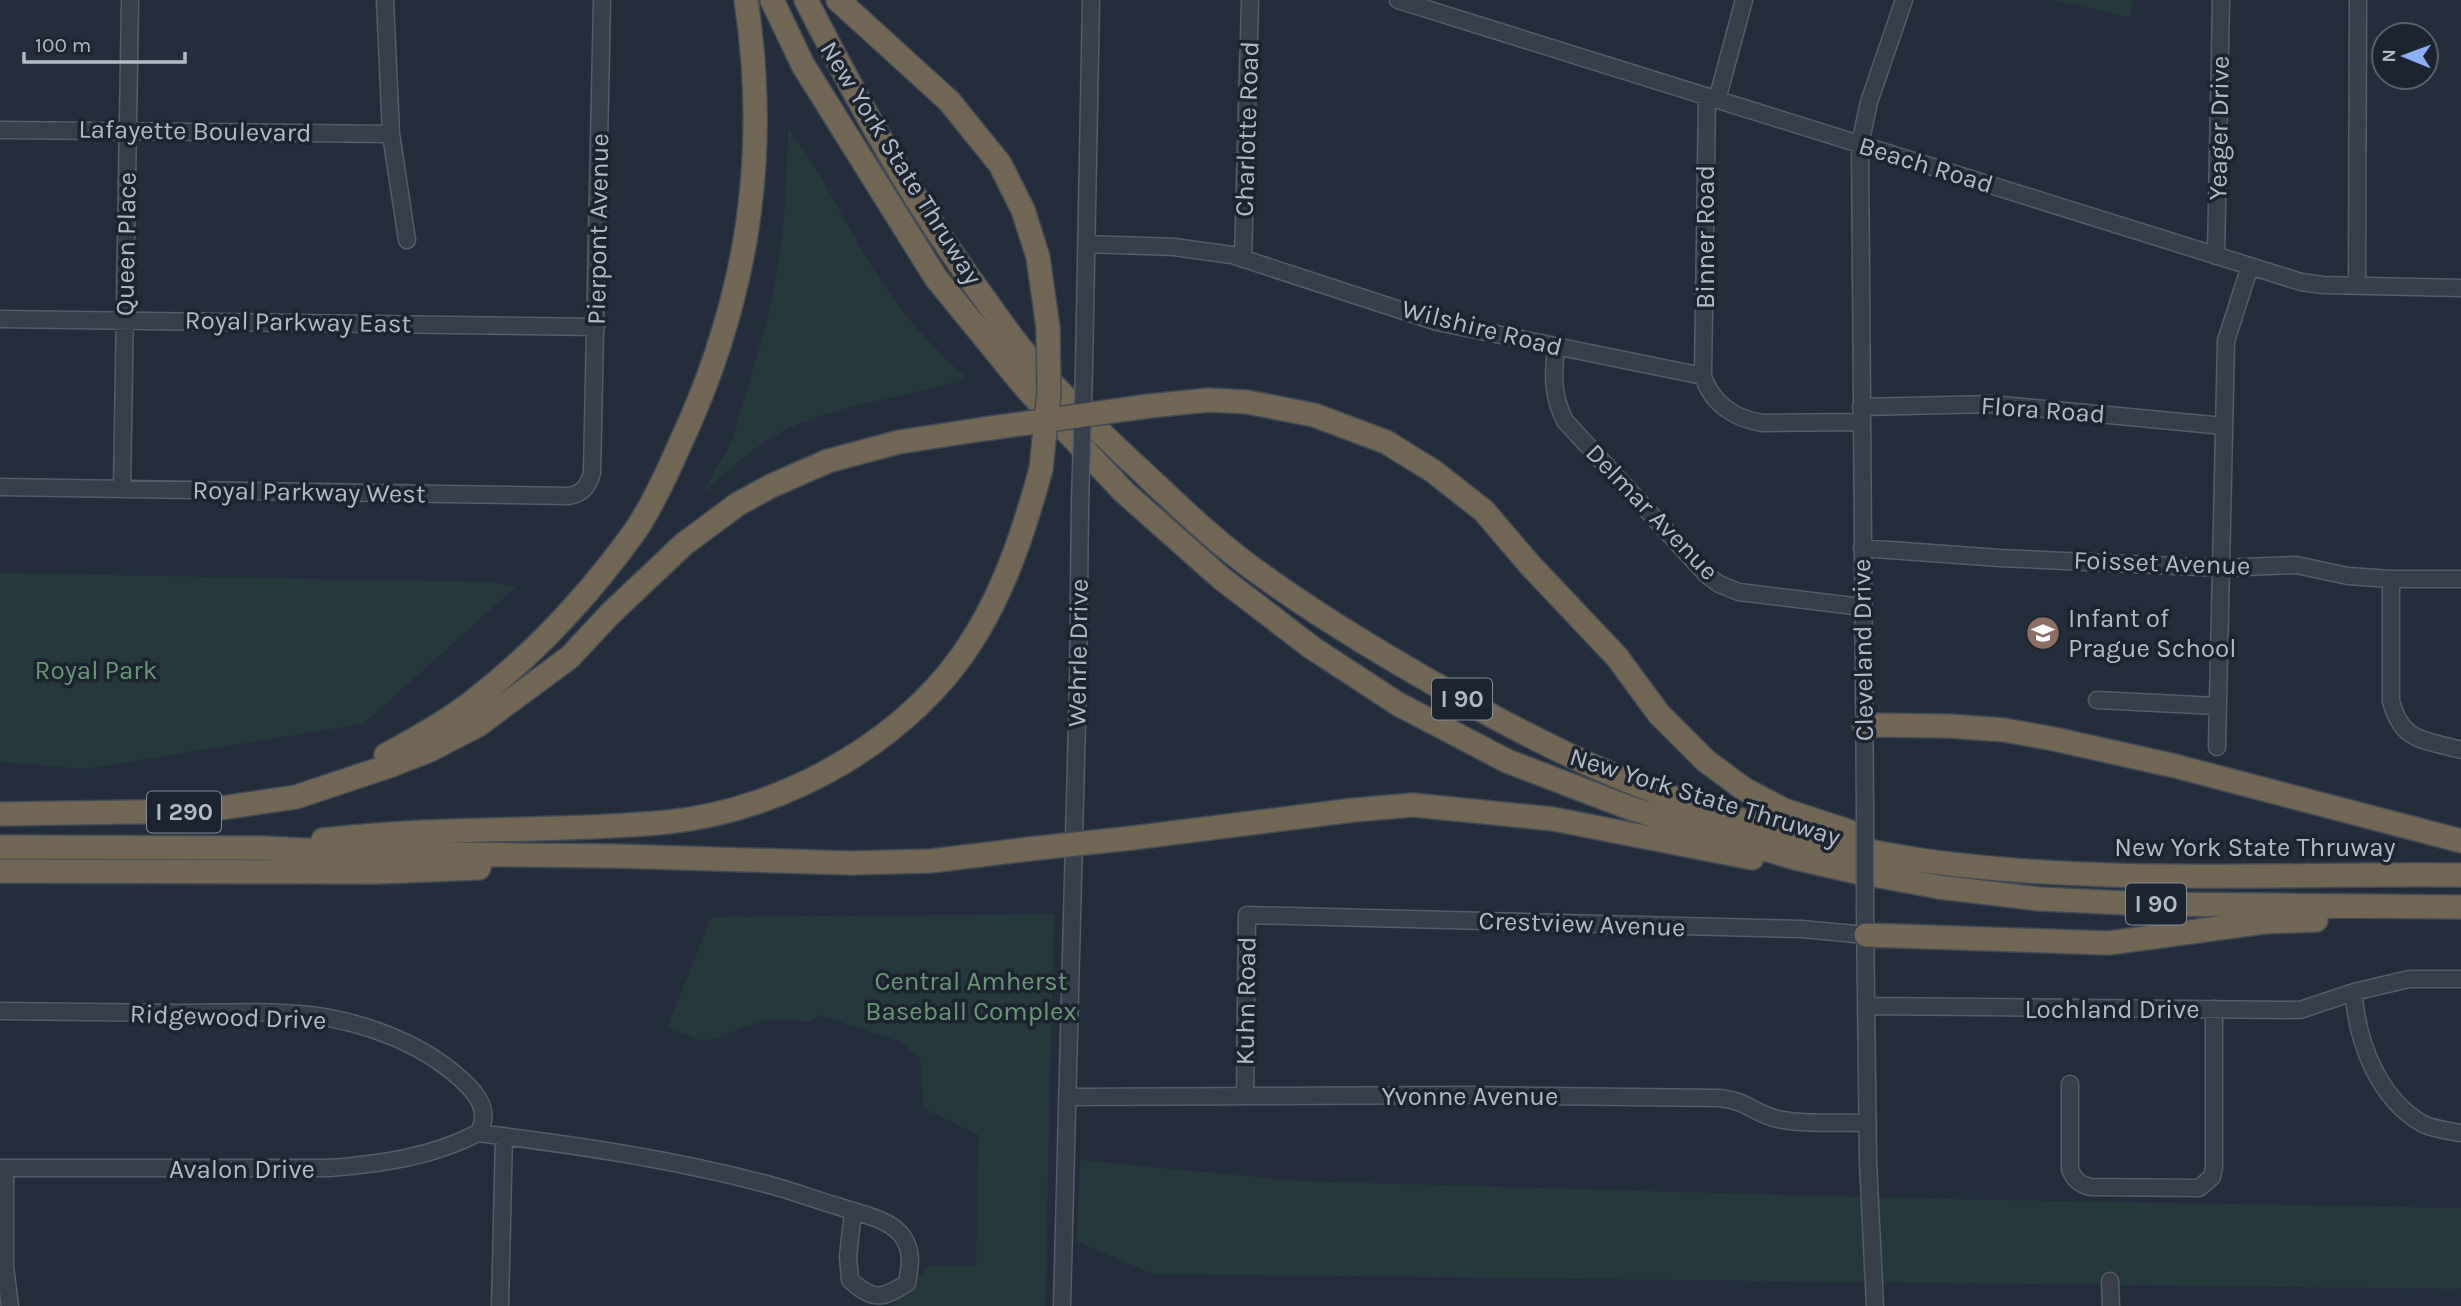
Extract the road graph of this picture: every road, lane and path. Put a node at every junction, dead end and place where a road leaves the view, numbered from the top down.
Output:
1 (130, 0) edge
2 (385, 0) edge
3 (602, 0) edge
4 (746, 0) edge
5 (772, 0) edge
6 (806, 0) edge
7 (838, 0) edge
8 (1091, 0) edge
9 (1250, 0) edge
10 (1398, 0) edge
11 (1744, 0) edge
12 (1904, 0) edge
13 (2221, 0) edge
14 (2358, 0) edge
15 (1712, 98) junction
16 (0, 130) edge
17 (128, 131) junction
18 (391, 134) junction
19 (1860, 144) junction
20 (407, 240) dead end
21 (1087, 244) junction
22 (2216, 256) junction
23 (1243, 259) junction
24 (2250, 266) junction
25 (2357, 286) junction
26 (2461, 288) edge
27 (0, 319) edge
28 (125, 320) junction
29 (596, 327) junction
30 (1556, 347) junction
31 (1703, 376) junction
32 (1861, 414) junction
33 (2224, 426) junction
34 (592, 459) joint
35 (0, 487) edge
36 (122, 489) junction
37 (1862, 548) junction
38 (2221, 568) junction
39 (2391, 579) junction
40 (2461, 579) edge
41 (1862, 607) junction
42 (2097, 700) dead end
43 (2217, 706) junction
44 (1864, 725) junction
45 (2217, 747) dead end
46 (2461, 750) edge
47 (331, 785) junction
48 (0, 806) edge
49 (35, 813) junction
50 (0, 814) edge
51 (2461, 841) edge
52 (0, 847) edge
53 (261, 848) junction
54 (614, 856) junction
55 (1852, 871) junction
56 (0, 872) edge
57 (2408, 874) junction
58 (2461, 875) edge
59 (2461, 907) edge
60 (2461, 915) edge
61 (1298, 916) joint
62 (1865, 924) junction
63 (2461, 979) edge
64 (2354, 995) junction
65 (1867, 1006) junction
66 (2214, 1009) junction
67 (0, 1011) edge
68 (2070, 1084) dead end
69 (1245, 1096) junction
70 (1067, 1097) junction
71 (1868, 1123) junction
72 (478, 1133) junction
73 (2461, 1133) edge
74 (504, 1136) junction
75 (3, 1168) edge
76 (853, 1212) junction
77 (2110, 1281) dead end
78 (10, 1306) edge
79 (500, 1306) edge
80 (1062, 1306) edge
81 (1875, 1306) edge
82 (2111, 1306) edge

1 - 17 street, Queen Place
2 - 18 street
3 - 29 street, Pierpont Avenue
4 - 47 highway
5 - 55 highway, New York State Thruway / I 90
6 - 57 highway, New York State Thruway / I 90
7 - 53 highway, bridge
8 - 21 street, Wehrle Drive
9 - 23 street, Charlotte Road
10 - 15 street, Beach Road
11 - 15 street, Binner Road
12 - 19 street, Cleveland Drive
13 - 22 street, Yeager Drive
14 - 25 street
15 - 19 street, Beach Road
15 - 31 street, Binner Road
16 - 17 street, Lafayette Boulevard
17 - 18 street, Lafayette Boulevard
17 - 28 street, Queen Place
18 - 20 street
19 - 22 street, Beach Road
19 - 32 street, Cleveland Drive
21 - 23 street, Wilshire Road
21 - 70 street, Wehrle Drive, bridge
22 - 24 street, Beach Road
23 - 30 street, Wilshire Road
24 - 25 street, Beach Road
24 - 33 street
25 - 26 street, Beach Road
27 - 28 street, Royal Parkway East
28 - 29 street, Royal Parkway East
28 - 36 street, Queen Place
29 - 34 street, Pierpont Avenue
30 - 31 street, Wilshire Road
30 - 41 street, Delmar Avenue
31 - 32 street
32 - 33 street, Flora Road
32 - 37 street, Cleveland Drive
33 - 38 street
34 - 36 street, Royal Parkway West
35 - 36 street, Royal Parkway West
37 - 38 street, Foisset Avenue
37 - 41 street, Cleveland Drive
38 - 39 street, Foisset Avenue
38 - 43 street
39 - 40 street, Foisset Avenue
39 - 46 street
41 - 44 street, Cleveland Drive
42 - 43 street
43 - 45 street
44 - 51 highway
44 - 62 street, Cleveland Drive, bridge
47 - 49 highway, I 290
47 - 57 highway, bridge
48 - 49 highway
49 - 50 highway, I 290
52 - 53 highway, I 290
53 - 54 highway
54 - 55 highway, bridge
54 - 56 highway
55 - 59 highway, New York State Thruway / I 90
57 - 58 highway, New York State Thruway / I 90
60 - 62 highway
61 - 62 street, Crestview Avenue
61 - 69 street, Kuhn Road
62 - 65 street, Cleveland Drive
63 - 64 street, Lochland Drive
64 - 66 street, Lochland Drive
64 - 73 street
65 - 66 street, Lochland Drive
65 - 71 street, Cleveland Drive
66 - 68 street
67 - 72 street, Ridgewood Drive
69 - 70 street, Yvonne Avenue
69 - 71 street, Yvonne Avenue
70 - 80 street, Wehrle Drive
71 - 81 street, Cleveland Drive
72 - 74 street
72 - 75 street, Avalon Drive
74 - 76 street
74 - 79 street
75 - 78 street
76 - 76 street
77 - 82 street

